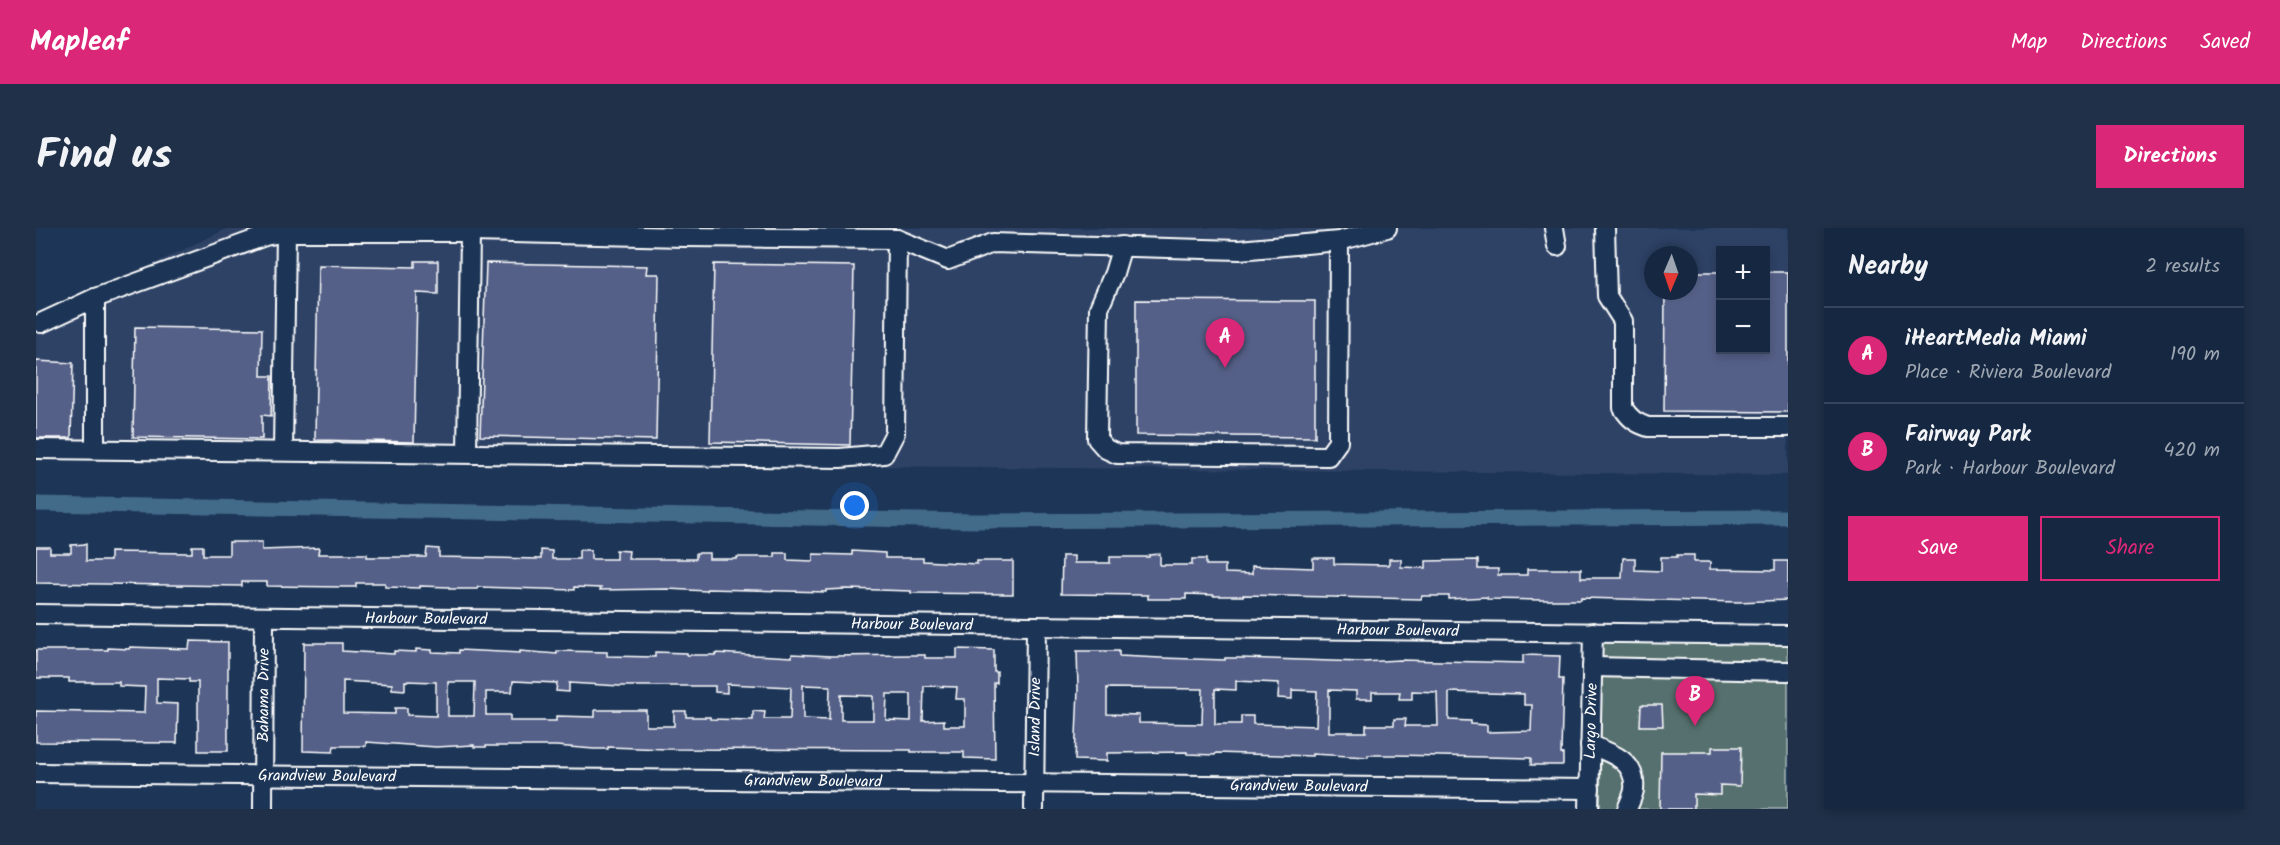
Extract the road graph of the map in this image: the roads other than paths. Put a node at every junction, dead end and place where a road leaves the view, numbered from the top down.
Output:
1 (1387, 228) edge
2 (1605, 228) edge
3 (286, 232) junction
4 (470, 232) junction
5 (897, 239) junction
6 (1339, 241) junction
7 (1122, 246) junction
8 (96, 298) junction
9 (41, 323) dead end
10 (1788, 427) edge
11 (36, 449) edge
12 (95, 449) junction
13 (283, 451) junction
14 (467, 453) junction
15 (36, 614) edge
16 (264, 618) junction
17 (1036, 626) junction
18 (1593, 632) junction
19 (1788, 635) edge
20 (1592, 667) junction
21 (1788, 671) edge
22 (1590, 745) junction
23 (36, 773) edge
24 (264, 775) junction
25 (1035, 783) junction
26 (1590, 789) junction
27 (263, 809) edge
28 (1034, 809) edge
29 (1589, 809) edge
30 (1627, 809) edge

1 - 6 street
2 - 10 street
3 - 4 street
3 - 8 street
3 - 13 street
4 - 5 street
4 - 14 street
5 - 7 street
5 - 14 street
6 - 7 street
6 - 7 street
8 - 9 street
8 - 12 street
11 - 12 street
12 - 13 street
13 - 14 street
15 - 16 street, Harbour Boulevard
16 - 17 street, Harbour Boulevard
16 - 24 street, Bahama Drive
17 - 18 street, Harbour Boulevard
17 - 25 street, Island Drive
18 - 19 street, Harbour Boulevard
18 - 20 street, Largo Drive
20 - 21 street
20 - 22 street, Largo Drive
22 - 26 street, Largo Drive
22 - 30 street
23 - 24 street, Grandview Boulevard
24 - 25 street, Grandview Boulevard
24 - 27 street, Bahama Drive
25 - 26 street, Grandview Boulevard
25 - 28 street, Island Drive
26 - 29 street, Largo Drive

